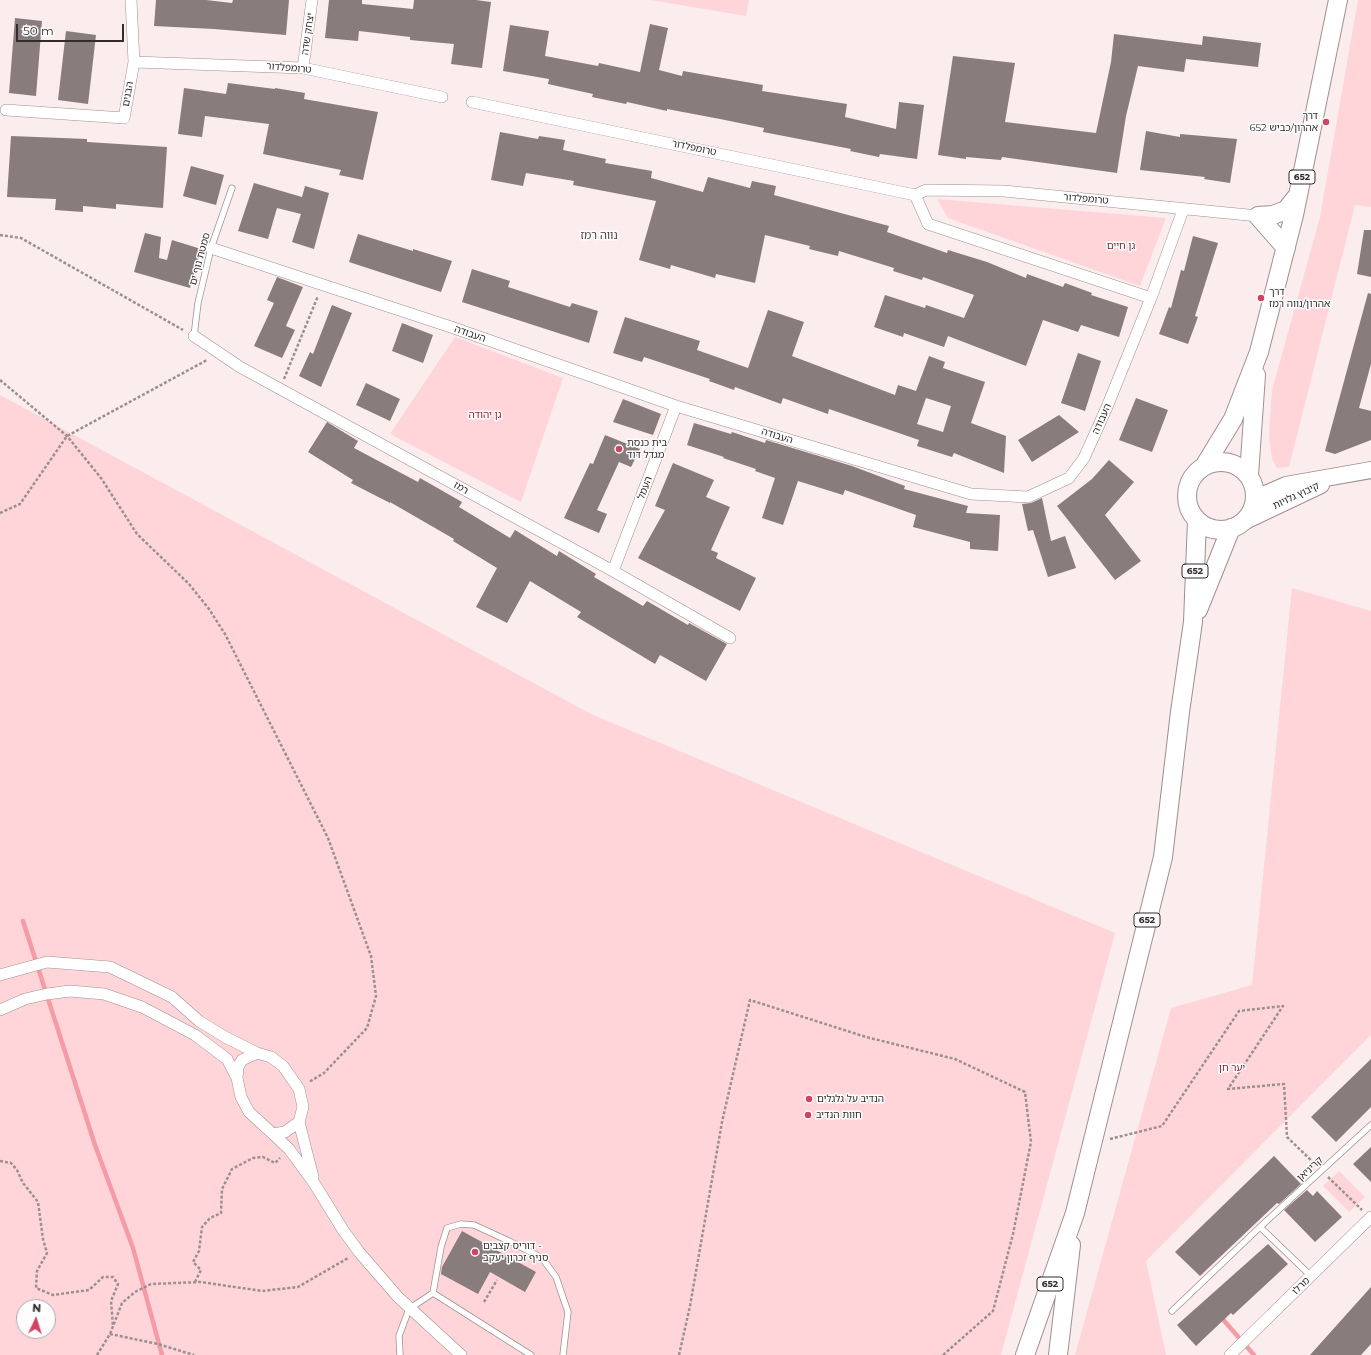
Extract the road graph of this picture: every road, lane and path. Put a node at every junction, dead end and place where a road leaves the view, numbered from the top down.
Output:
1 (131, 0) edge
2 (312, 0) edge
3 (1335, 3) edge
4 (134, 62) junction
5 (303, 68) junction
6 (442, 97) dead end
7 (472, 102) dead end
8 (6, 110) dead end
9 (232, 188) dead end
10 (915, 195) junction
11 (1298, 195) junction
12 (1183, 210) junction
13 (1258, 216) junction
14 (0, 235) edge
15 (211, 248) junction
16 (1286, 248) junction
17 (323, 285) junction
18 (1151, 298) junction
19 (194, 336) junction
20 (1259, 352) junction
21 (217, 353) junction
22 (0, 380) edge
23 (280, 390) junction
24 (676, 406) junction
25 (67, 436) junction
26 (1205, 465) junction
27 (1371, 470) edge
28 (1348, 473) junction
29 (1249, 474) junction
30 (1256, 498) junction
31 (0, 513) edge
32 (1197, 520) junction
33 (1238, 524) junction
34 (613, 571) junction
35 (1193, 622) junction
36 (730, 638) dead end
37 (0, 975) edge
38 (0, 1010) edge
39 (256, 1053) junction
40 (237, 1078) junction
41 (299, 1088) junction
42 (299, 1122) junction
43 (1371, 1125) edge
44 (273, 1134) junction
45 (1287, 1137) dead end
46 (1107, 1140) dead end
47 (290, 1150) junction
48 (0, 1161) edge
49 (314, 1183) junction
50 (1075, 1213) junction
51 (1371, 1217) edge
52 (1260, 1227) junction
53 (359, 1252) junction
54 (1310, 1276) junction
55 (497, 1280) dead end
56 (195, 1282) junction
57 (433, 1293) junction
58 (484, 1302) dead end
59 (410, 1309) junction
60 (1172, 1311) dead end
61 (113, 1327) junction
62 (110, 1334) junction
63 (97, 1355) edge
64 (194, 1355) edge
65 (400, 1355) edge
66 (461, 1355) edge
67 (531, 1355) edge
68 (563, 1355) edge
69 (679, 1355) edge
70 (943, 1355) edge
71 (1025, 1355) edge
72 (1058, 1355) edge
73 (1230, 1355) edge

1 - 4 street, הבנים
2 - 5 street, יצחק שדה
3 - 11 main road, 652
4 - 5 street, טרומפלדור
4 - 8 street, הבנים
5 - 6 street, טרומפלדור
7 - 10 street, טרומפלדור
9 - 15 lane, סמטת נוף ים
10 - 12 street, טרומפלדור
10 - 18 street
11 - 13 main road
11 - 16 main road, 652
12 - 13 street, טרומפלדור
12 - 18 street, העבודה
13 - 16 main road
14 - 19 path
15 - 17 street, העבודה
15 - 19 lane, סמטת נוף ים
16 - 20 main road, 652
17 - 23 path
17 - 24 street, העבודה
18 - 24 street, העבודה
19 - 21 street, רמז
20 - 26 main road, 652
20 - 29 main road, 652
21 - 23 street, רמז
21 - 25 path
22 - 25 path
23 - 34 street, רמז
24 - 34 street, העמל
25 - 31 path
25 - 41 path
26 - 29 main road
26 - 32 main road, 652
27 - 28 street, קיבוץ גלויות
28 - 30 street, קיבוץ גלויות
28 - 33 street, קיבוץ גלויות
29 - 30 main road, 652
30 - 33 main road, 652
32 - 33 main road
32 - 35 main road, 652
33 - 35 main road, 652
34 - 36 street, רמז
35 - 50 main road, 652
37 - 39 street
38 - 40 street
39 - 40 street
39 - 41 street
40 - 44 street
41 - 42 street
42 - 44 street
42 - 49 street
43 - 52 lane, קריניאן
44 - 47 street
45 - 46 path
47 - 49 street
47 - 56 path
48 - 61 path
49 - 53 street
50 - 71 main road, 652
50 - 72 main road, 652
51 - 54 street, מרלו
52 - 54 lane
52 - 60 lane, קריניאן
53 - 56 path
53 - 59 street
54 - 73 street, מרלו
55 - 58 path
56 - 61 path
57 - 59 lane
57 - 67 lane
57 - 68 lane
59 - 65 lane
59 - 66 street
61 - 62 path
62 - 63 path
62 - 64 path
69 - 70 path

